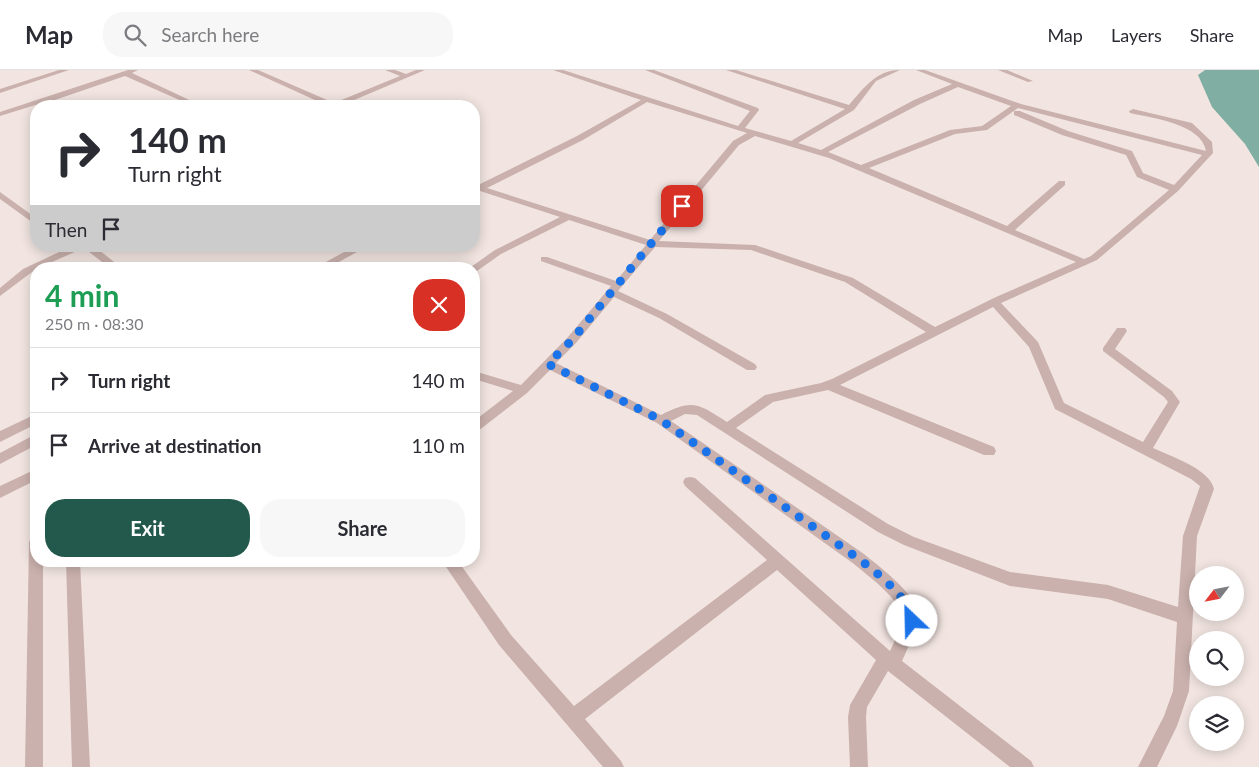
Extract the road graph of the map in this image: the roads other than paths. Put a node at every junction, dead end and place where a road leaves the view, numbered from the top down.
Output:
1 (66, 70) edge
2 (135, 70) edge
3 (252, 70) edge
4 (388, 70) edge
5 (422, 70) edge
6 (556, 70) edge
7 (648, 70) edge
8 (729, 70) edge
9 (897, 70) edge
10 (919, 70) edge
11 (1001, 70) edge
12 (125, 73) junction
13 (406, 76) junction
14 (1030, 81) dead end
15 (956, 85) junction
16 (0, 91) edge
17 (52, 97) junction
18 (647, 99) junction
19 (43, 100) edge
20 (47, 100) edge
21 (185, 100) edge
22 (320, 100) edge
23 (348, 100) edge
24 (30, 104) edge
25 (851, 108) junction
26 (1013, 108) junction
27 (1132, 112) dead end
28 (0, 114) edge
29 (740, 129) junction
30 (754, 133) junction
31 (792, 144) junction
32 (821, 153) junction
33 (1207, 154) junction
34 (862, 168) junction
35 (1062, 183) dead end
36 (480, 188) edge
37 (1175, 189) junction
38 (480, 191) edge
39 (0, 195) edge
40 (568, 217) junction
41 (30, 218) edge
42 (1009, 230) junction
43 (651, 244) junction
44 (67, 252) edge
45 (95, 252) edge
46 (351, 252) edge
47 (544, 258) dead end
48 (46, 262) edge
49 (109, 262) edge
50 (332, 262) edge
51 (1086, 263) junction
52 (480, 264) edge
53 (30, 270) edge
54 (614, 289) junction
55 (0, 294) edge
56 (994, 302) junction
57 (1121, 331) dead end
58 (936, 332) junction
59 (548, 364) junction
60 (750, 367) dead end
61 (480, 377) edge
62 (829, 385) junction
63 (523, 390) junction
64 (661, 420) junction
65 (30, 422) edge
66 (480, 423) edge
67 (726, 428) junction
68 (0, 437) edge
69 (30, 442) edge
70 (1145, 450) junction
71 (988, 451) dead end
72 (0, 458) edge
73 (30, 477) edge
74 (690, 482) dead end
75 (0, 492) edge
76 (777, 561) junction
77 (36, 567) edge
78 (73, 567) edge
79 (453, 567) edge
80 (1185, 617) junction
81 (889, 661) junction
82 (572, 718) junction
83 (34, 767) edge
84 (81, 767) edge
85 (615, 767) edge
86 (859, 767) edge
87 (1025, 767) edge
88 (1147, 767) edge

1 - 16 street
2 - 12 street
3 - 22 street
4 - 13 street
5 - 13 street
6 - 18 street
7 - 29 street
8 - 25 street
9 - 25 street
10 - 15 street
11 - 14 street
12 - 17 street
12 - 21 street
13 - 23 street
15 - 26 street
15 - 32 street
17 - 19 street
17 - 20 street
18 - 29 street
18 - 36 street
24 - 28 street
25 - 31 street
26 - 33 street
26 - 34 street
26 - 37 street
27 - 33 street
29 - 30 street
30 - 31 street
30 - 43 street
31 - 32 street
32 - 34 street
33 - 37 street
34 - 42 street
35 - 42 street
37 - 51 street
38 - 40 street
39 - 41 street
40 - 43 street
40 - 52 street
42 - 51 street
43 - 54 street
43 - 58 street
44 - 48 street
45 - 49 street
46 - 50 street
47 - 54 street
51 - 56 street
53 - 55 street
54 - 59 street
54 - 60 street
56 - 58 street
56 - 70 street
57 - 70 street
58 - 62 street
59 - 63 street
59 - 64 street
61 - 63 street
62 - 67 street
62 - 71 street
63 - 66 street
64 - 67 street
64 - 81 street
65 - 68 street
67 - 80 street
69 - 72 street
70 - 80 street
73 - 75 street
74 - 76 street
76 - 81 street
76 - 82 street
77 - 83 street
78 - 84 street
79 - 82 street
80 - 88 street
81 - 86 street
81 - 87 street
82 - 85 street

